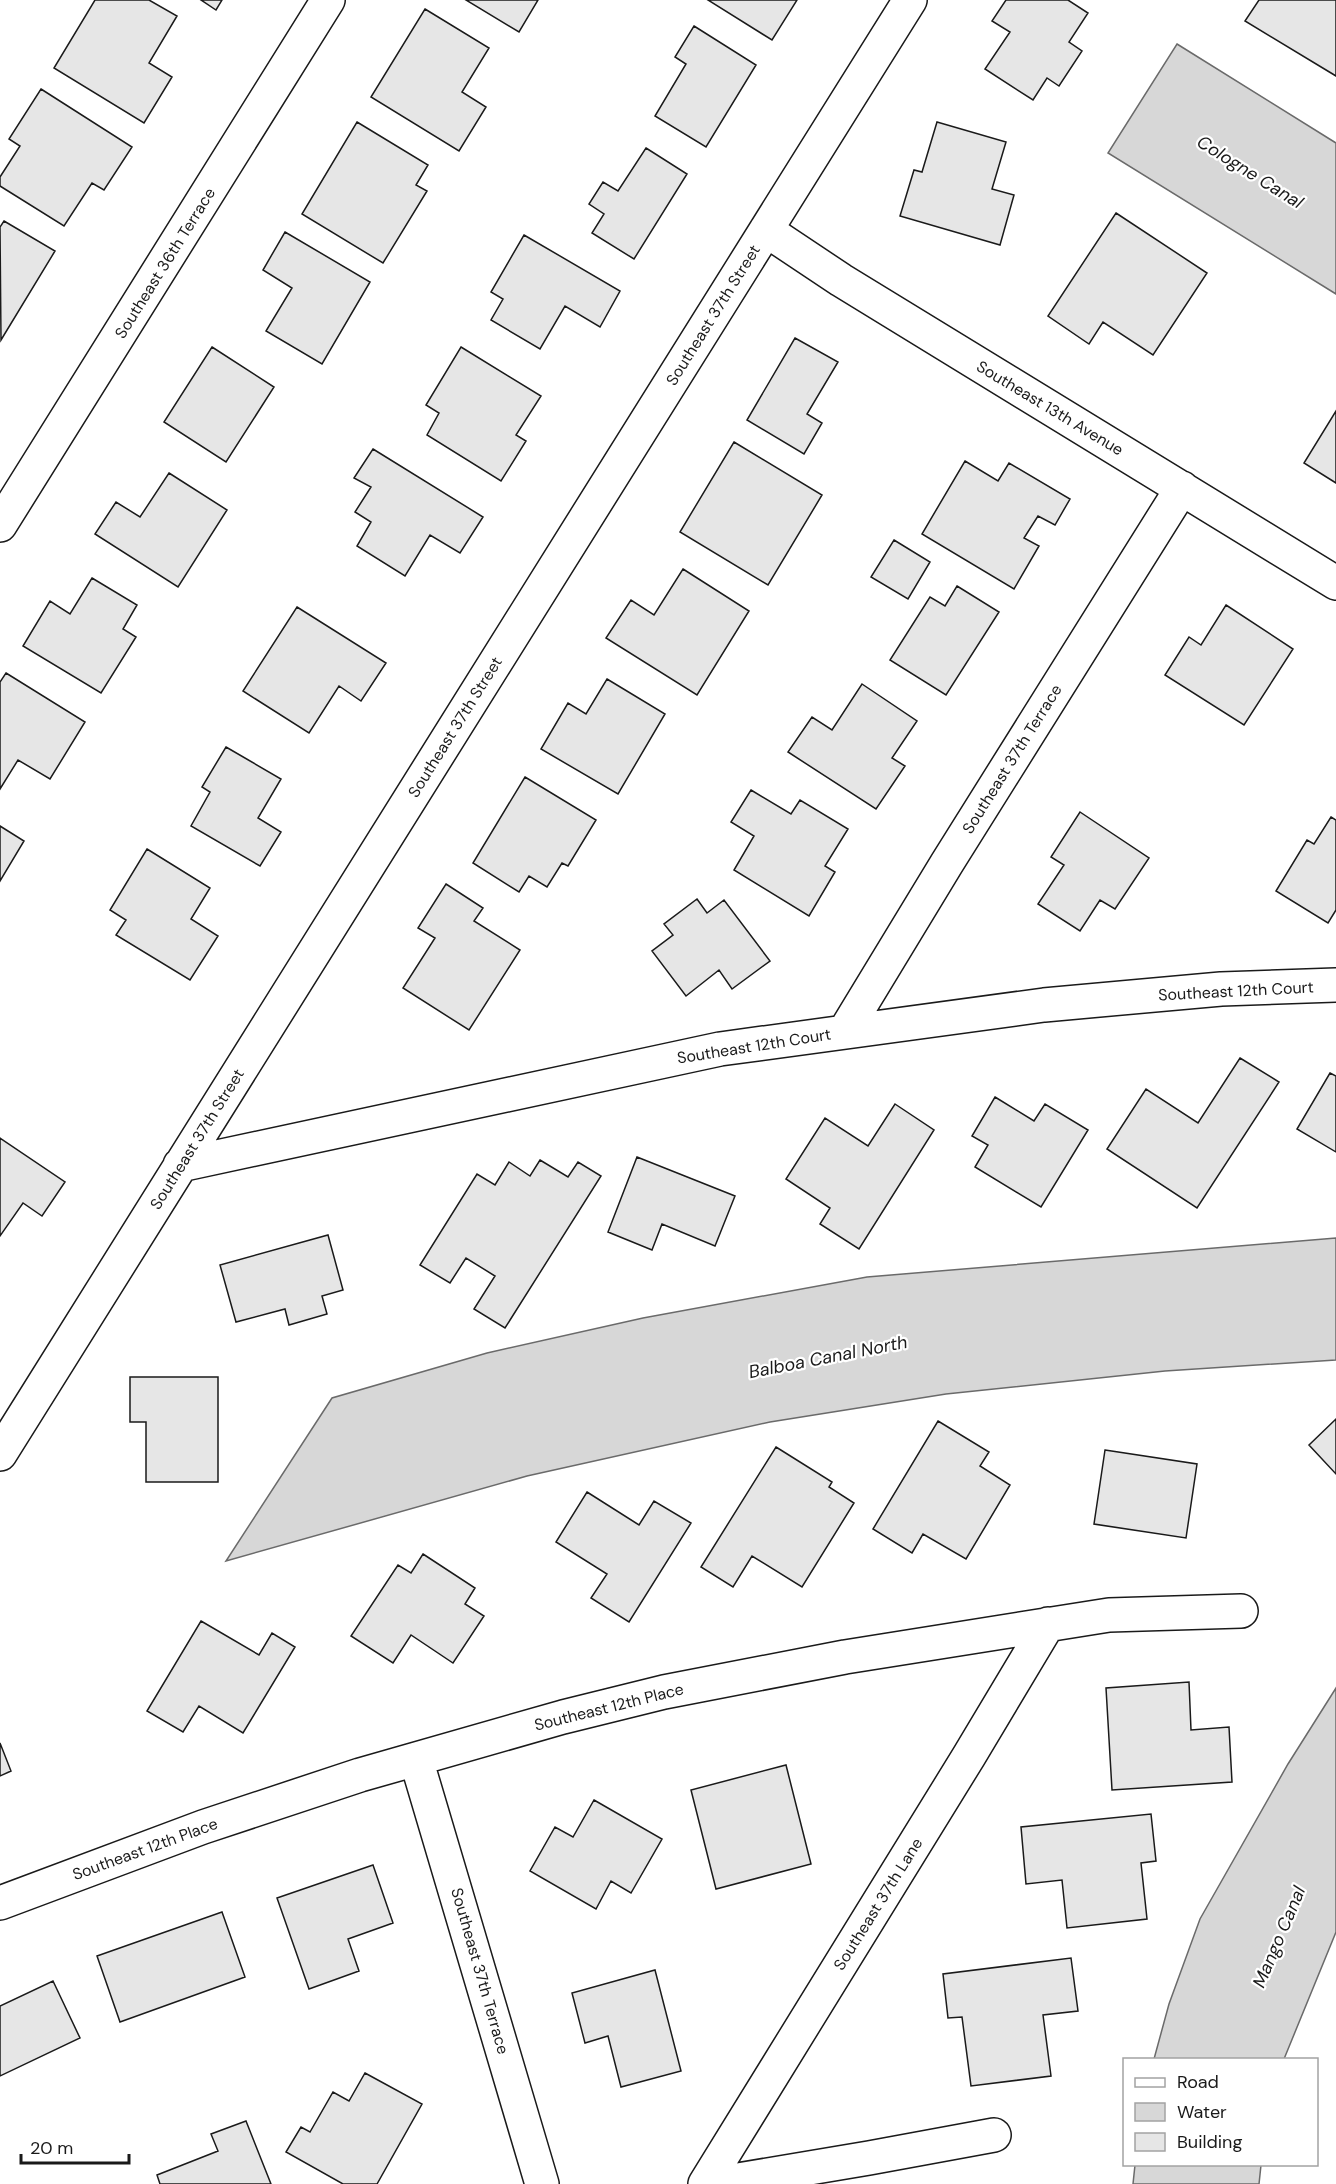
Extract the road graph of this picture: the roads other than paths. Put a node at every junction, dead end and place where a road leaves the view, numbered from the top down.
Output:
1 (328, 0) edge
2 (910, 0) edge
3 (766, 230) junction
4 (1182, 488) junction
5 (0, 525) edge
6 (1336, 583) edge
7 (1336, 985) edge
8 (845, 1031) junction
9 (180, 1165) junction
10 (0, 1454) edge
11 (1241, 1611) dead end
12 (1048, 1624) junction
13 (416, 1759) junction
14 (0, 1903) edge
15 (994, 2135) dead end
16 (542, 2184) edge
17 (705, 2184) edge
18 (714, 2184) edge

1 - 5 street, Southeast 36th Terrace
2 - 3 street, Southeast 37th Street
3 - 4 street, Southeast 13th Avenue
3 - 9 street, Southeast 37th Street
4 - 6 street, Southeast 13th Avenue
4 - 8 street, Southeast 37th Terrace
7 - 8 street, Southeast 12th Court
8 - 9 street, Southeast 12th Court
9 - 10 street, Southeast 37th Street
11 - 12 street, Southeast 12th Place
12 - 13 street, Southeast 12th Place
12 - 17 street, Southeast 37th Lane
13 - 14 street, Southeast 12th Place
13 - 16 street, Southeast 37th Terrace
15 - 18 street

